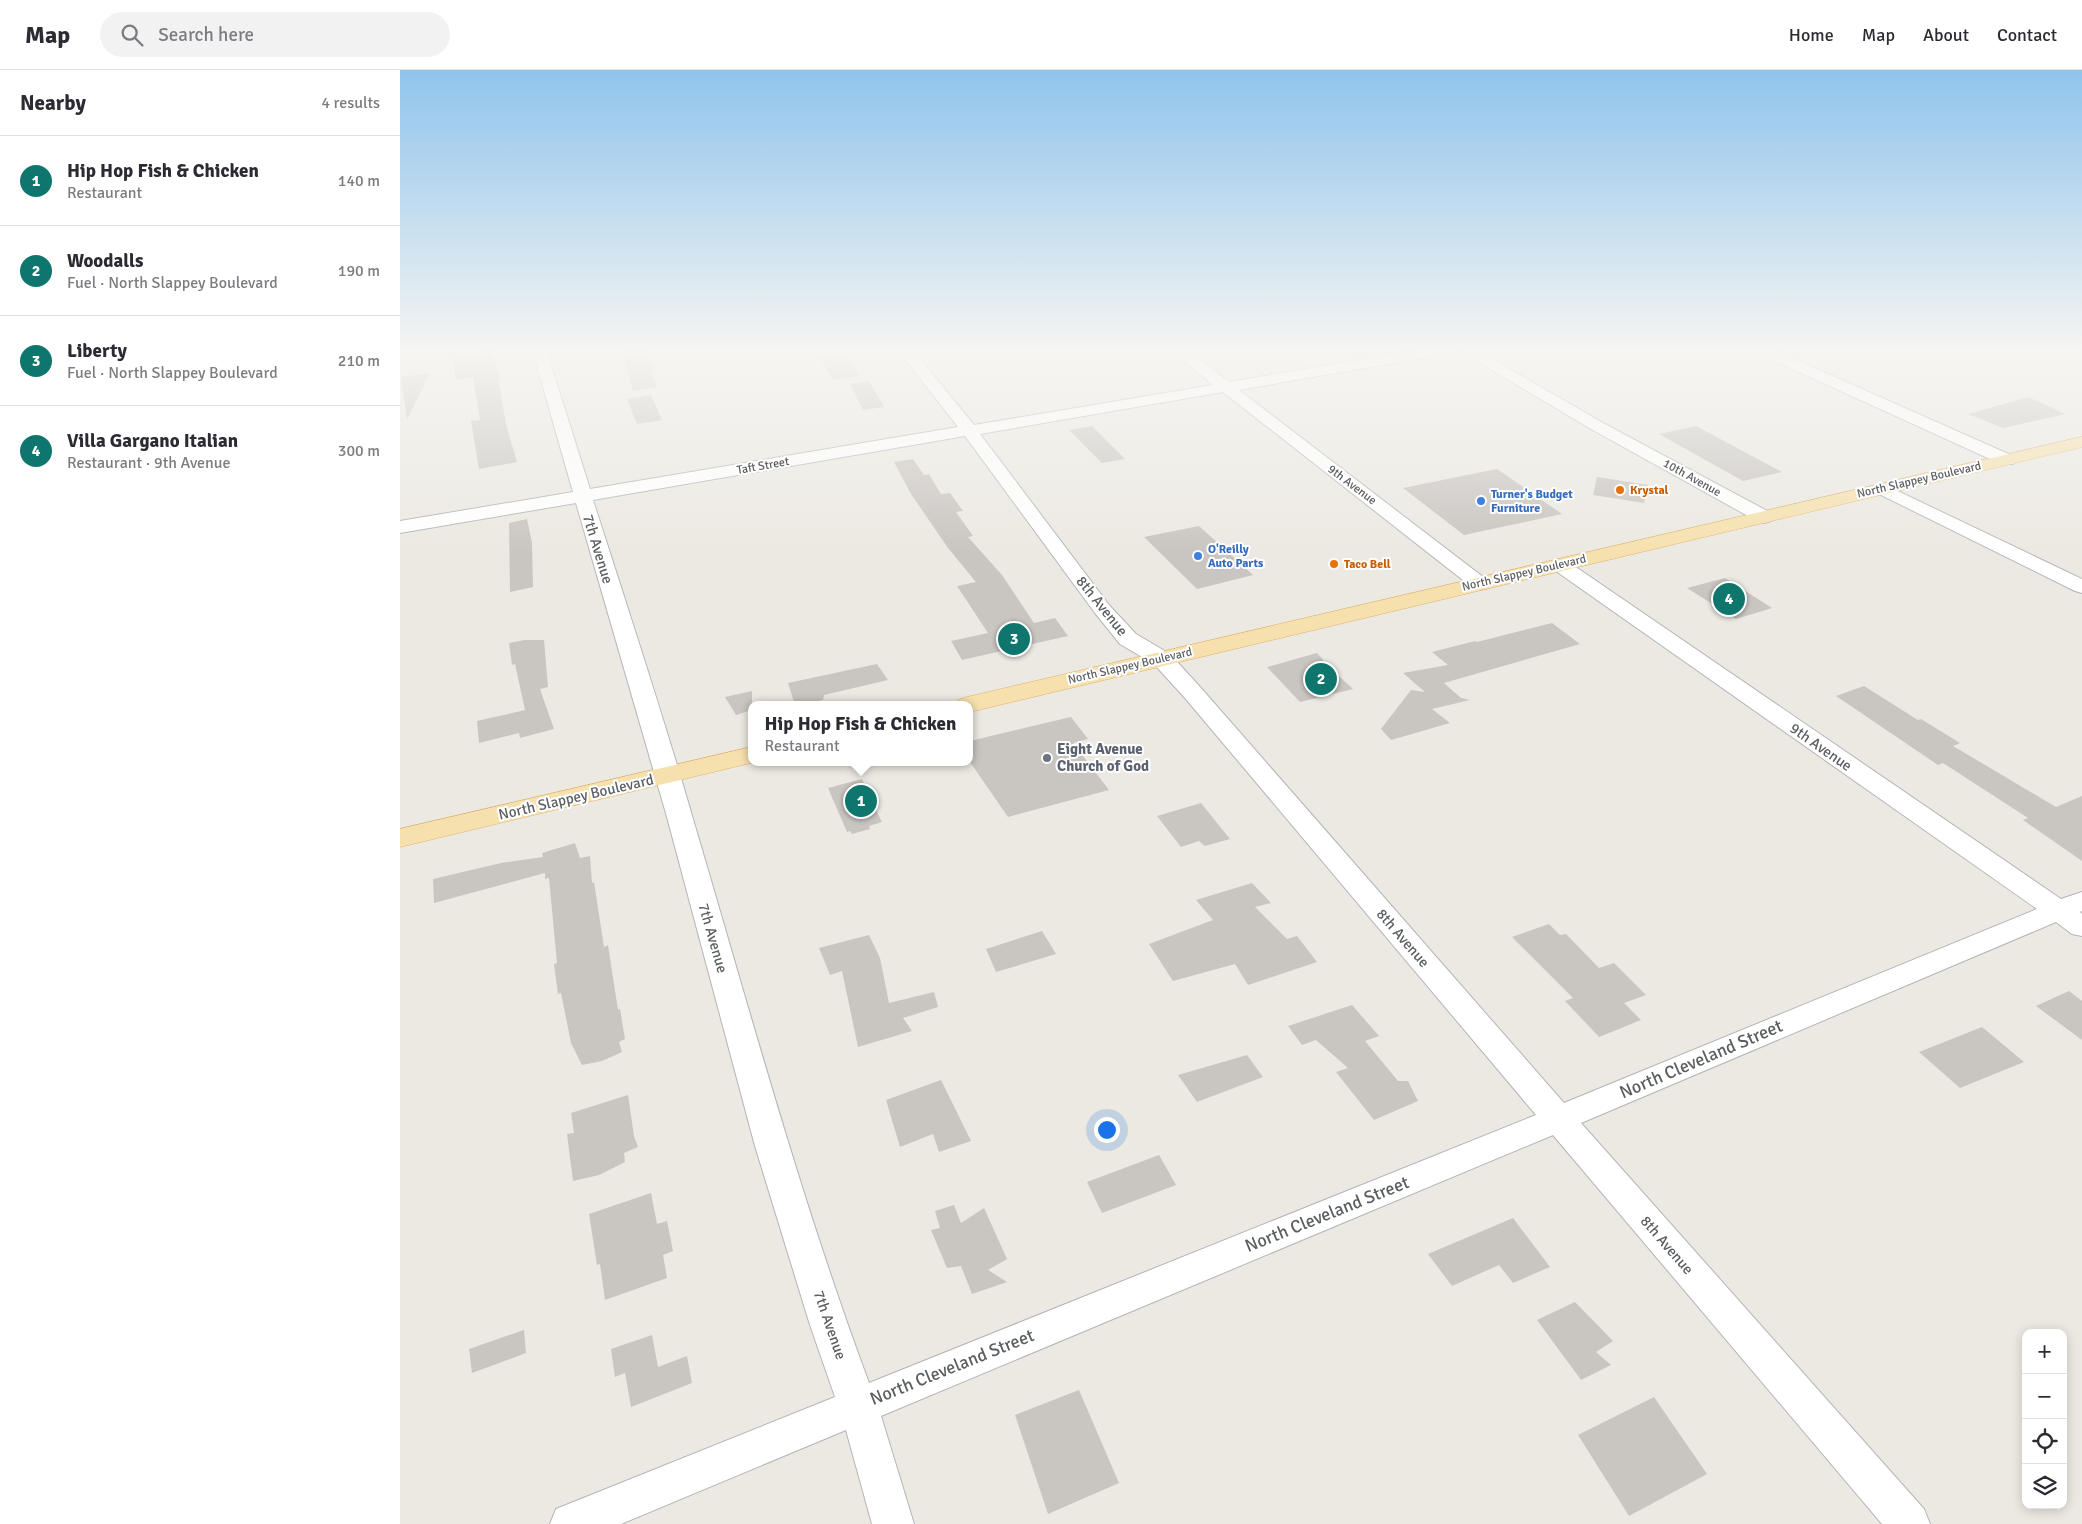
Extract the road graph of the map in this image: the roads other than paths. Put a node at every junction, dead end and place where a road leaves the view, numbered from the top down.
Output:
1 (559, 417) edge
2 (958, 417) edge
3 (1049, 417) edge
4 (1263, 417) edge
5 (1581, 417) edge
6 (1911, 417) edge
7 (969, 430) junction
8 (2082, 442) edge
9 (2007, 460) junction
10 (1883, 489) junction
11 (583, 496) junction
12 (1764, 517) junction
13 (400, 527) edge
14 (1560, 565) junction
15 (1480, 584) junction
16 (2082, 587) edge
17 (1162, 659) junction
18 (973, 704) edge
19 (748, 756) edge
20 (666, 776) junction
21 (400, 838) edge
22 (2074, 913) edge
23 (1559, 1119) junction
24 (858, 1405) junction
25 (571, 1524) edge
26 (893, 1524) edge
27 (1910, 1524) edge

1 - 11 street, 7th Avenue
2 - 7 street, 8th Avenue
3 - 7 street, Taft Street
4 - 15 street, 9th Avenue
5 - 12 street, 10th Avenue
6 - 9 street
7 - 11 street, Taft Street
7 - 17 street, 8th Avenue
8 - 9 main road, North Slappey Boulevard
9 - 10 main road, North Slappey Boulevard
10 - 12 main road, North Slappey Boulevard
10 - 16 street
11 - 13 street, Taft Street
11 - 20 street, 7th Avenue
12 - 14 main road, North Slappey Boulevard
14 - 15 main road, North Slappey Boulevard
14 - 22 street, 9th Avenue
15 - 17 main road, North Slappey Boulevard
17 - 18 main road, North Slappey Boulevard
17 - 23 street, 8th Avenue
19 - 20 main road, North Slappey Boulevard
20 - 21 main road, North Slappey Boulevard
20 - 24 street, 7th Avenue
22 - 23 street, North Cleveland Street
23 - 24 street, North Cleveland Street
23 - 27 street, 8th Avenue
24 - 25 street, North Cleveland Street
24 - 26 street, 7th Avenue

